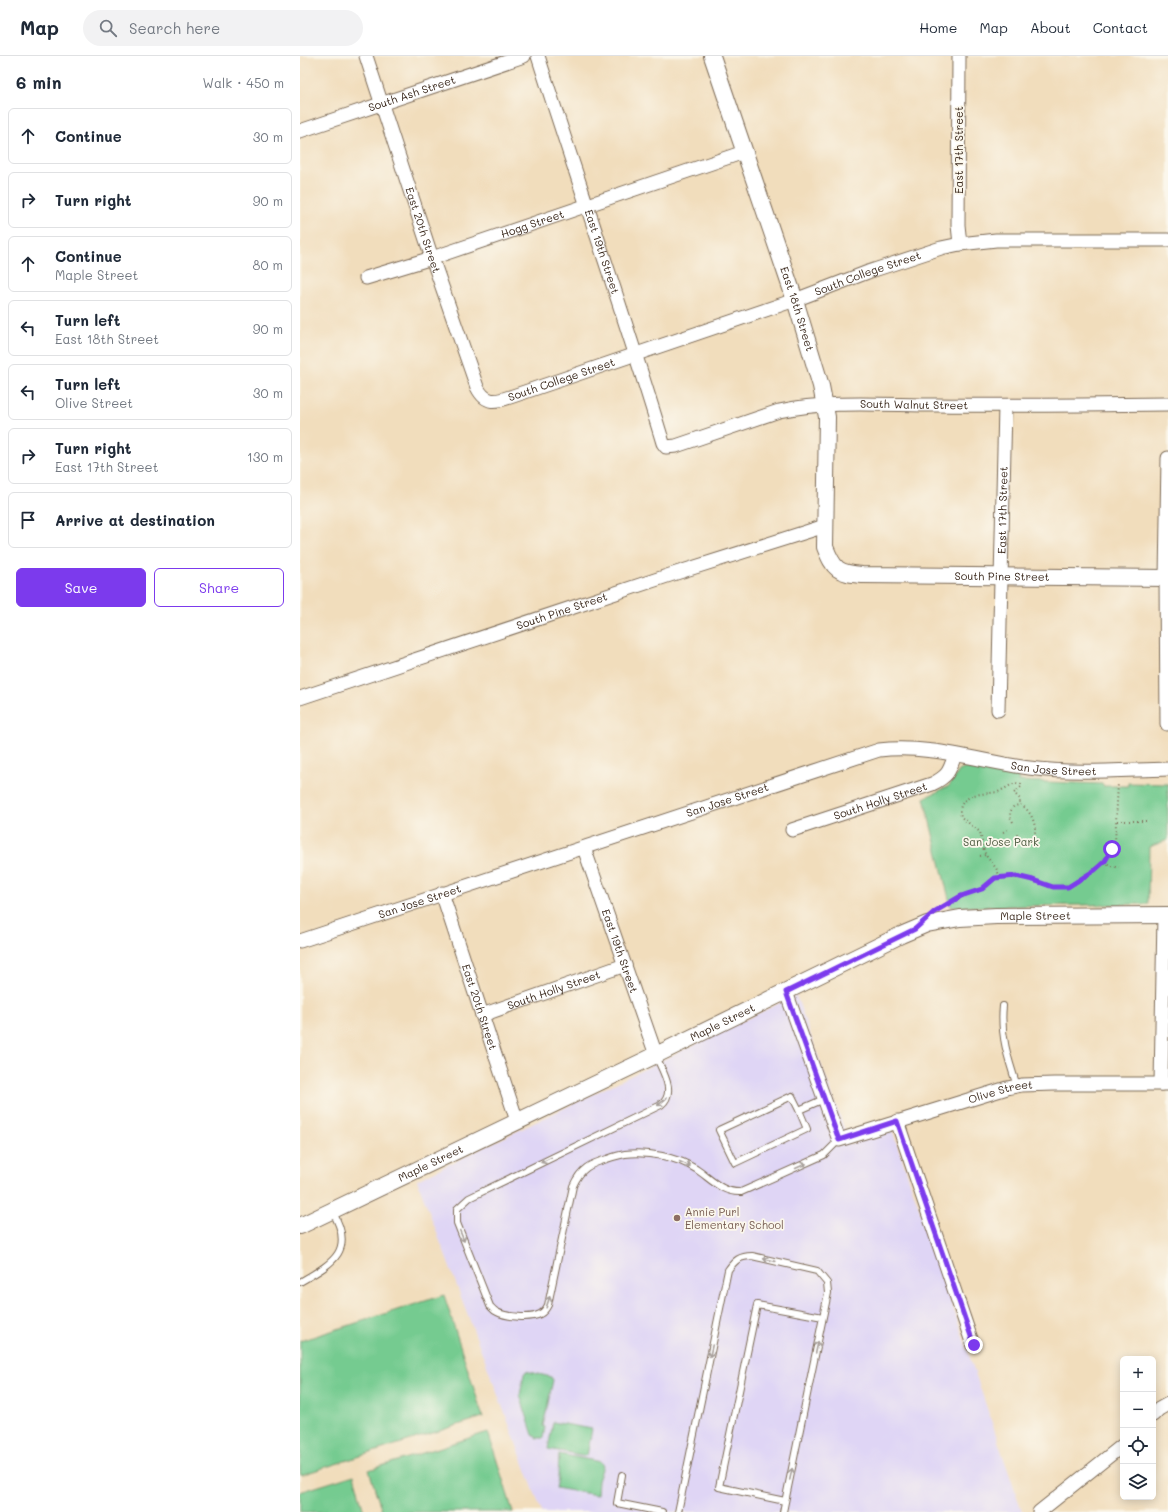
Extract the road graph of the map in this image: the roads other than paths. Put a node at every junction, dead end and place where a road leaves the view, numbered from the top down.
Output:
1 (366, 56) edge
2 (524, 56) edge
3 (538, 56) edge
4 (712, 56) edge
5 (959, 56) edge
6 (381, 104) junction
7 (300, 131) edge
8 (744, 152) junction
9 (586, 205) junction
10 (1168, 240) edge
11 (960, 244) junction
12 (432, 258) junction
13 (366, 278) dead end
14 (795, 300) junction
15 (636, 354) junction
16 (488, 399) joint
17 (825, 404) junction
18 (1168, 404) edge
19 (1005, 406) junction
20 (666, 447) joint
21 (1168, 458) edge
22 (825, 526) junction
23 (837, 569) joint
24 (1001, 576) junction
25 (1167, 578) edge
26 (300, 698) edge
27 (998, 710) dead end
28 (1167, 724) edge
29 (955, 755) junction
30 (1168, 769) edge
31 (792, 830) dead end
32 (584, 848) junction
33 (442, 893) junction
34 (1166, 915) edge
35 (300, 941) edge
36 (626, 965) junction
37 (786, 992) junction
38 (1003, 1006) dead end
39 (482, 1015) junction
40 (656, 1055) junction
41 (1165, 1084) edge
42 (1017, 1086) junction
43 (824, 1099) junction
44 (799, 1110) junction
45 (897, 1121) junction
46 (517, 1122) junction
47 (839, 1140) junction
48 (332, 1211) junction
49 (300, 1226) edge
50 (300, 1282) edge
51 (823, 1317) junction
52 (974, 1345) dead end
53 (1168, 1404) edge
54 (1156, 1412) edge
55 (1120, 1447) edge
56 (622, 1476) dead end
57 (785, 1501) junction
58 (662, 1512) edge
59 (678, 1512) edge
60 (783, 1512) edge
61 (1039, 1512) edge

1 - 6 street, East 20th Street
2 - 6 street, South Ash Street
3 - 9 street, East 19th Street
4 - 8 street, East 18th Street
5 - 11 street, East 17th Street
6 - 7 street, South Ash Street
6 - 12 street, East 20th Street
8 - 9 street, Hogg Street
8 - 14 street, East 18th Street
9 - 12 street, Hogg Street
9 - 15 street, East 19th Street
10 - 11 street, South College Street
11 - 14 street, South College Street
12 - 13 street, Hogg Street
12 - 16 street, East 20th Street
14 - 15 street, South College Street
14 - 17 street, East 18th Street
15 - 16 street, South College Street
15 - 20 street, East 19th Street
17 - 19 street, South Walnut Street
17 - 20 street, South Walnut Street
17 - 22 street, East 18th Street
18 - 19 street, South Walnut Street
19 - 24 street, East 17th Street
21 - 25 street
22 - 23 street, East 18th Street
22 - 26 street, South Pine Street
23 - 24 street, South Pine Street
24 - 25 street, South Pine Street
24 - 27 street, East 17th Street
25 - 28 street
29 - 30 street, San Jose Street
29 - 31 street, South Holly Street
29 - 32 street, San Jose Street
32 - 33 street, San Jose Street
32 - 36 street, East 19th Street
33 - 35 street, San Jose Street
33 - 39 street, East 20th Street
34 - 37 street, Maple Street
34 - 41 street
36 - 39 street, South Holly Street
36 - 40 street, East 19th Street
37 - 40 street, Maple Street
37 - 43 street
38 - 42 lane
39 - 46 street, East 20th Street
40 - 46 street, Maple Street
40 -> 47 lane
41 - 42 street, Olive Street
42 - 45 street, Olive Street
43 - 44 lane
43 - 47 street
44 - 44 lane
45 - 47 street, Olive Street
45 - 52 street
46 - 48 street, Maple Street
48 - 49 street, Maple Street
48 - 50 lane
57 -> 51 lane
51 - 57 lane
51 -> 59 lane
53 - 54 street
55 - 61 street
56 - 58 lane
57 - 60 lane

